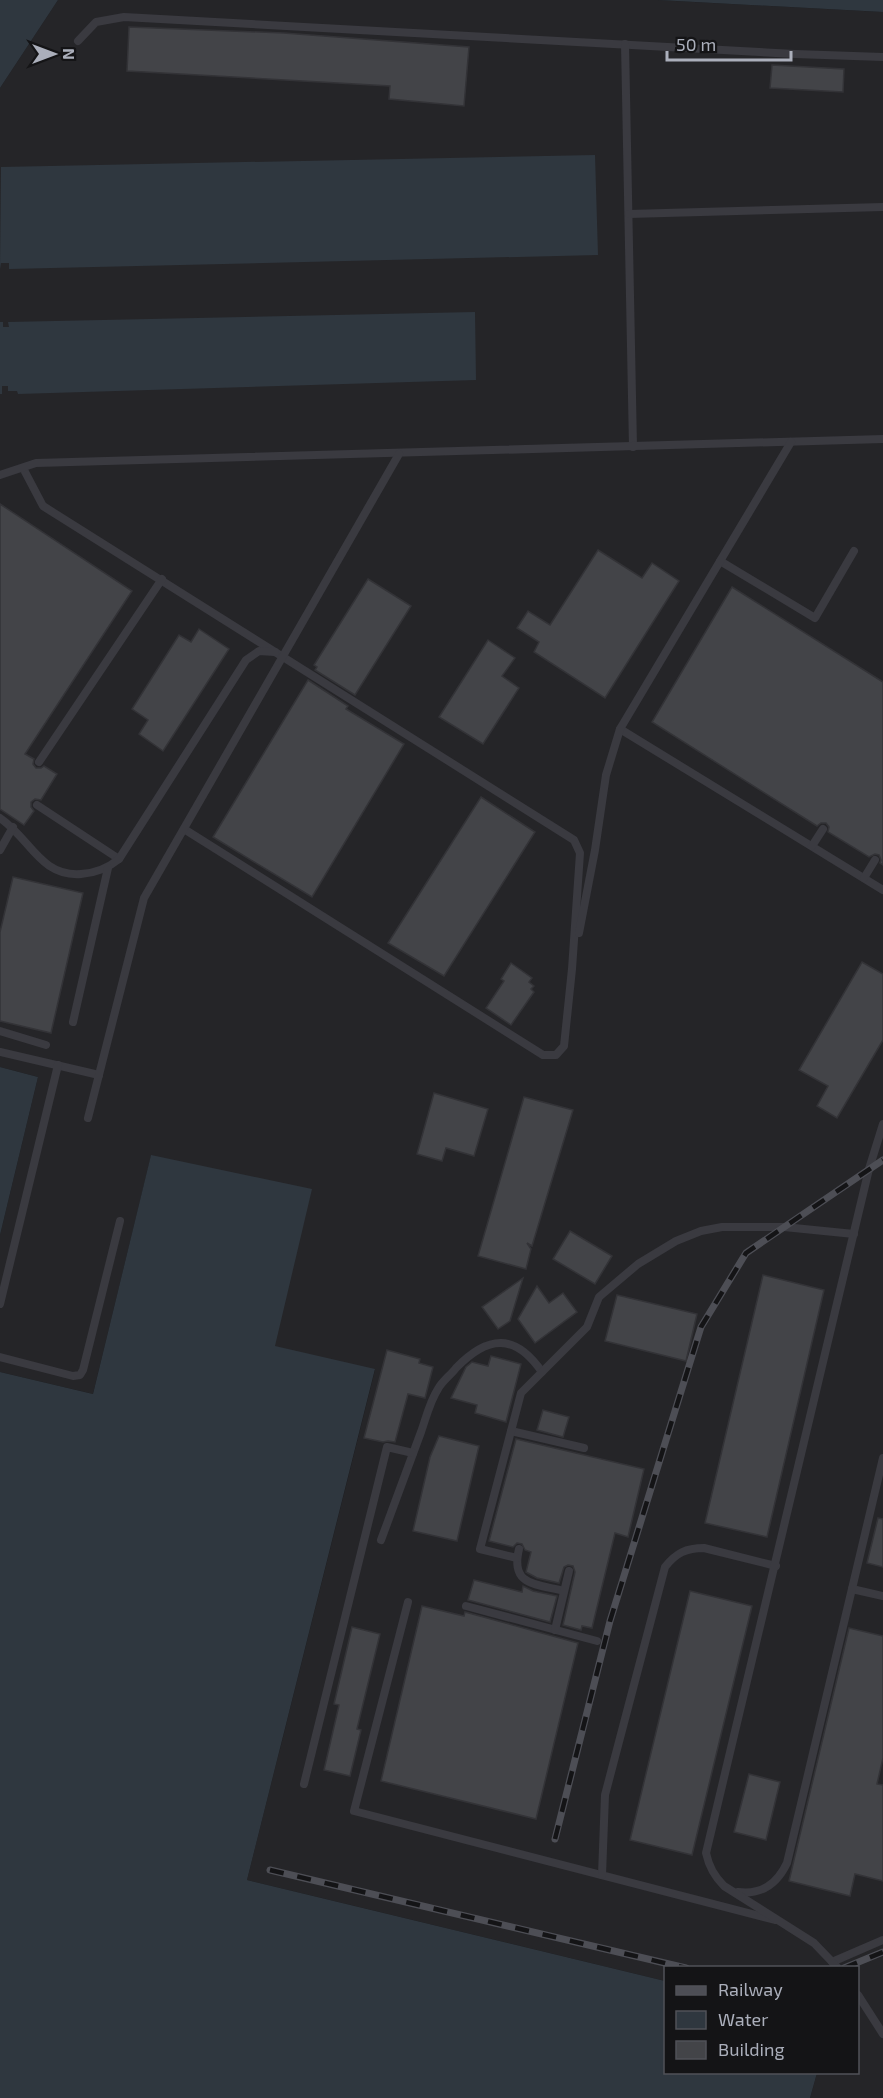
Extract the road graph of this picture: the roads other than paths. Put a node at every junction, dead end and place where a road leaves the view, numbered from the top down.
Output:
1 (78, 41) dead end
2 (625, 44) junction
3 (883, 57) edge
4 (883, 207) edge
5 (629, 213) junction
6 (883, 439) edge
7 (791, 442) junction
8 (633, 447) junction
9 (399, 454) junction
10 (23, 468) junction
11 (0, 475) edge
12 (854, 551) dead end
13 (720, 561) junction
14 (162, 579) junction
15 (283, 656) junction
16 (620, 729) junction
17 (39, 762) dead end
18 (38, 805) dead end
19 (0, 818) edge
20 (13, 827) junction
21 (184, 829) junction
22 (823, 829) dead end
23 (812, 846) junction
24 (0, 849) edge
25 (119, 859) junction
26 (875, 860) dead end
27 (108, 868) junction
28 (864, 878) junction
29 (883, 890) edge
30 (572, 969) junction
31 (73, 1022) dead end
32 (0, 1031) edge
33 (46, 1045) dead end
34 (0, 1052) edge
35 (58, 1065) junction
36 (99, 1075) junction
37 (88, 1118) dead end
38 (883, 1124) edge
39 (120, 1221) dead end
40 (854, 1233) junction
41 (0, 1304) edge
42 (0, 1357) edge
43 (542, 1372) junction
44 (511, 1431) junction
45 (584, 1448) dead end
46 (413, 1453) junction
47 (883, 1458) edge
48 (381, 1540) dead end
49 (519, 1549) dead end
50 (517, 1558) junction
51 (776, 1566) junction
52 (569, 1571) dead end
53 (852, 1588) junction
54 (564, 1591) junction
55 (883, 1596) edge
56 (408, 1602) dead end
57 (466, 1606) dead end
58 (555, 1630) junction
59 (597, 1641) dead end
60 (304, 1784) dead end
61 (602, 1875) junction
62 (735, 1891) junction
63 (781, 1922) junction
64 (883, 1940) edge
65 (835, 1965) edge
66 (859, 1997) edge
67 (883, 2034) edge

1 - 2 lane
2 - 3 lane
2 - 5 lane
4 - 5 lane
5 - 8 lane
6 - 7 lane
7 - 8 lane
7 - 13 lane
8 - 9 lane
9 - 10 lane
9 - 15 lane
10 - 11 lane
10 - 14 lane
12 - 13 lane
13 - 16 lane
14 - 15 lane
14 - 17 lane
15 - 21 lane
15 - 25 lane
15 - 30 lane
16 - 23 lane
16 - 30 lane
18 - 25 lane
19 - 20 lane
20 - 24 lane
20 - 27 lane
21 - 30 lane
21 - 36 lane
22 - 23 lane
23 - 28 lane
25 - 27 lane
26 - 28 lane
27 - 31 lane
28 - 29 lane
32 - 33 lane
34 - 35 lane
35 - 36 lane
35 - 41 lane
36 - 37 lane
38 - 40 lane
39 - 42 lane
40 - 43 lane
40 - 51 lane
43 - 44 lane
43 - 46 lane
44 - 45 lane
44 - 50 lane
46 - 48 lane
46 - 60 lane
47 - 53 lane
49 - 50 lane
50 - 54 lane
51 - 61 lane
51 - 62 lane
52 - 54 lane
53 - 55 lane
53 - 62 lane
54 - 58 lane
56 - 61 lane
57 - 58 lane
58 - 59 lane
61 - 63 lane
62 - 63 lane
63 - 65 lane
64 - 65 lane
66 - 67 lane

